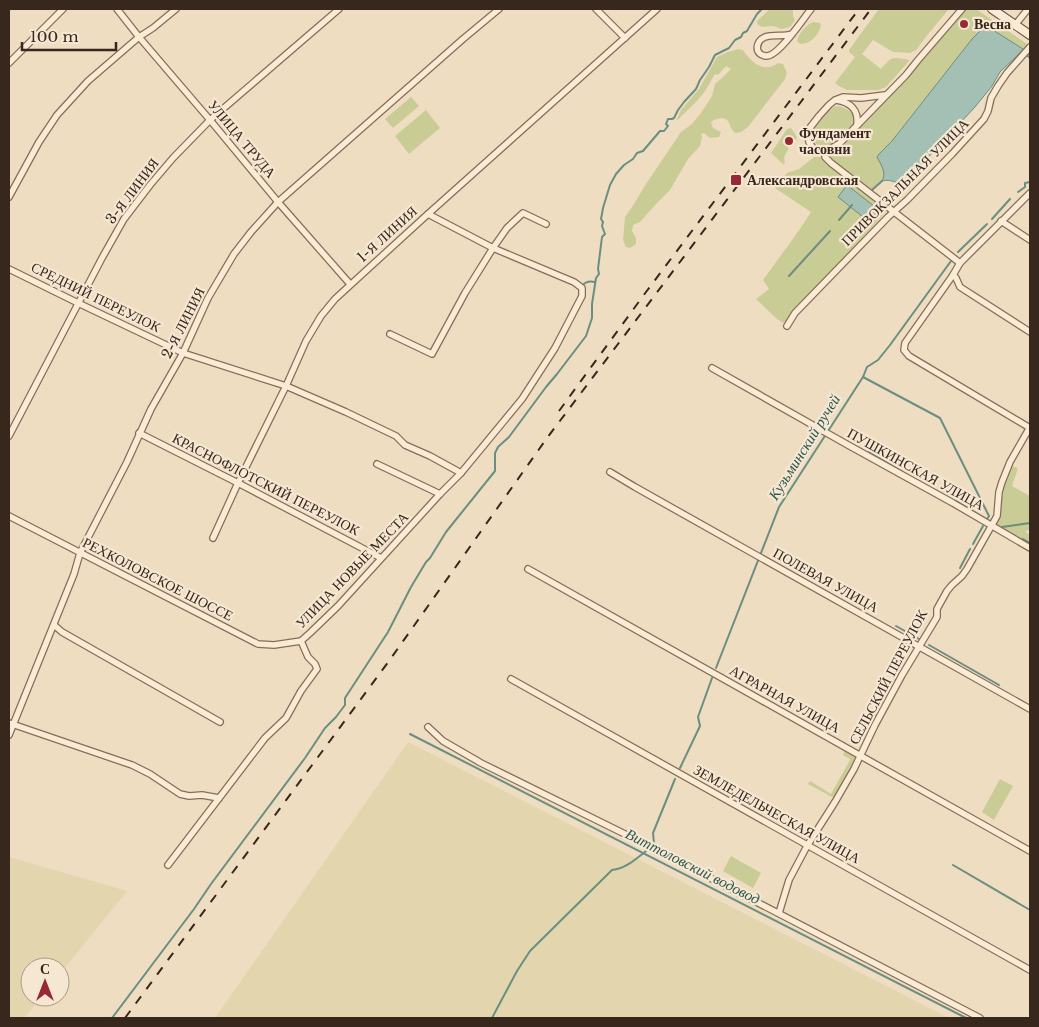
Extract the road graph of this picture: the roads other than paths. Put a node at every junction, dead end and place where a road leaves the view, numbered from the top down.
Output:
1 (63, 9) edge
2 (117, 9) edge
3 (176, 9) edge
4 (339, 9) edge
5 (499, 9) edge
6 (596, 9) edge
7 (657, 9) edge
8 (812, 9) edge
9 (962, 9) edge
10 (992, 9) edge
11 (1028, 9) edge
12 (1016, 24) junction
13 (792, 34) junction
14 (1030, 35) edge
15 (139, 37) junction
16 (625, 38) junction
17 (1030, 47) edge
18 (9, 63) edge
19 (885, 95) junction
20 (836, 100) junction
21 (210, 120) junction
22 (857, 125) junction
23 (825, 152) junction
24 (1030, 193) edge
25 (9, 197) edge
26 (278, 202) junction
27 (894, 211) junction
28 (428, 214) junction
29 (1002, 221) junction
30 (546, 224) dead end
31 (1030, 240) edge
32 (493, 248) junction
33 (960, 263) junction
34 (9, 269) edge
35 (953, 274) junction
36 (350, 284) junction
37 (78, 303) junction
38 (787, 326) dead end
39 (1030, 332) edge
40 (390, 334) dead end
41 (183, 353) junction
42 (712, 368) dead end
43 (286, 386) junction
44 (1030, 428) edge
45 (139, 433) junction
46 (9, 436) edge
47 (377, 464) dead end
48 (610, 472) dead end
49 (461, 473) junction
50 (238, 483) junction
51 (440, 494) junction
52 (9, 516) edge
53 (992, 526) junction
54 (213, 538) dead end
55 (1030, 548) edge
56 (80, 553) junction
57 (381, 558) junction
58 (528, 569) dead end
59 (54, 625) junction
60 (301, 640) junction
61 (920, 647) junction
62 (511, 679) dead end
63 (1030, 709) edge
64 (220, 722) dead end
65 (11, 724) edge
66 (428, 727) dead end
67 (9, 735) edge
68 (860, 756) junction
69 (217, 798) junction
70 (807, 846) junction
71 (1030, 850) edge
72 (168, 865) dead end
73 (779, 913) junction
74 (1030, 970) edge
75 (980, 1018) edge

1 - 18 street
2 - 15 street, УЛИЦА ТРУДА
3 - 15 street
4 - 21 street, 3-Я ЛИНИЯ
5 - 26 street, 2-Я ЛИНИЯ
6 - 16 street
7 - 16 street, 1-Я ЛИНИЯ
8 - 13 street
9 - 19 street
10 - 12 main road
11 - 12 street
12 - 14 main road
13 - 13 street
15 - 21 street, УЛИЦА ТРУДА
15 - 25 street
16 - 28 street, 1-Я ЛИНИЯ
17 - 27 street, ПРИВОКЗАЛЬНАЯ УЛИЦА
19 - 20 street
19 - 22 street
20 - 22 street
20 - 23 street
21 - 26 street, УЛИЦА ТРУДА
21 - 37 street, 3-Я ЛИНИЯ
22 - 23 street
23 - 27 street
24 - 29 street
26 - 36 street, УЛИЦА ТРУДА
26 - 41 street, 2-Я ЛИНИЯ
27 - 33 street
27 - 38 street, ПРИВОКЗАЛЬНАЯ УЛИЦА
28 - 32 street
28 - 36 street, 1-Я ЛИНИЯ
29 - 31 street
29 - 33 street
30 - 32 street
32 - 40 street
32 - 49 street, УЛИЦА НОВЫЕ МЕСТА
33 - 35 street
34 - 37 street, СРЕДНИЙ ПЕРЕУЛОК
35 - 39 street
35 - 44 street
36 - 43 street, 1-Я ЛИНИЯ
37 - 41 street, СРЕДНИЙ ПЕРЕУЛОК
37 - 46 street, 3-Я ЛИНИЯ
41 - 43 street, СРЕДНИЙ ПЕРЕУЛОК
41 - 45 street, 2-Я ЛИНИЯ
42 - 53 street, ПУШКИНСКАЯ УЛИЦА
43 - 49 street, СРЕДНИЙ ПЕРЕУЛОК
43 - 50 street, 1-Я ЛИНИЯ
44 - 53 street, СЕЛЬСКИЙ ПЕРЕУЛОК
45 - 50 street, КРАСНОФЛОТСКИЙ ПЕРЕУЛОК
45 - 56 street, 2-Я ЛИНИЯ
47 - 51 street
48 - 61 street, ПОЛЕВАЯ УЛИЦА
49 - 51 street, УЛИЦА НОВЫЕ МЕСТА
50 - 54 street, 1-Я ЛИНИЯ
50 - 57 street, КРАСНОФЛОТСКИЙ ПЕРЕУЛОК
51 - 57 street, УЛИЦА НОВЫЕ МЕСТА
52 - 56 street, РЕХКОЛОВСКОЕ ШОССЕ
53 - 55 street, ПУШКИНСКАЯ УЛИЦА
53 - 61 street, СЕЛЬСКИЙ ПЕРЕУЛОК
56 - 59 street, 2-Я ЛИНИЯ
56 - 60 street, РЕХКОЛОВСКОЕ ШОССЕ
57 - 60 street, УЛИЦА НОВЫЕ МЕСТА
58 - 68 street, АГРАРНАЯ УЛИЦА
59 - 64 street
59 - 65 street, 2-Я ЛИНИЯ
60 - 69 street, УЛИЦА НОВЫЕ МЕСТА
61 - 63 street, ПОЛЕВАЯ УЛИЦА
61 - 68 street, СЕЛЬСКИЙ ПЕРЕУЛОК
62 - 70 street, ЗЕМЛЕДЕЛЬЧЕСКАЯ УЛИЦА
65 - 67 street, 2-Я ЛИНИЯ
65 - 69 street
66 - 73 street
68 - 70 street, СЕЛЬСКИЙ ПЕРЕУЛОК
68 - 71 street, АГРАРНАЯ УЛИЦА
69 - 72 street, УЛИЦА НОВЫЕ МЕСТА
70 - 73 street, СЕЛЬСКИЙ ПЕРЕУЛОК
70 - 74 street, ЗЕМЛЕДЕЛЬЧЕСКАЯ УЛИЦА
73 - 75 street

